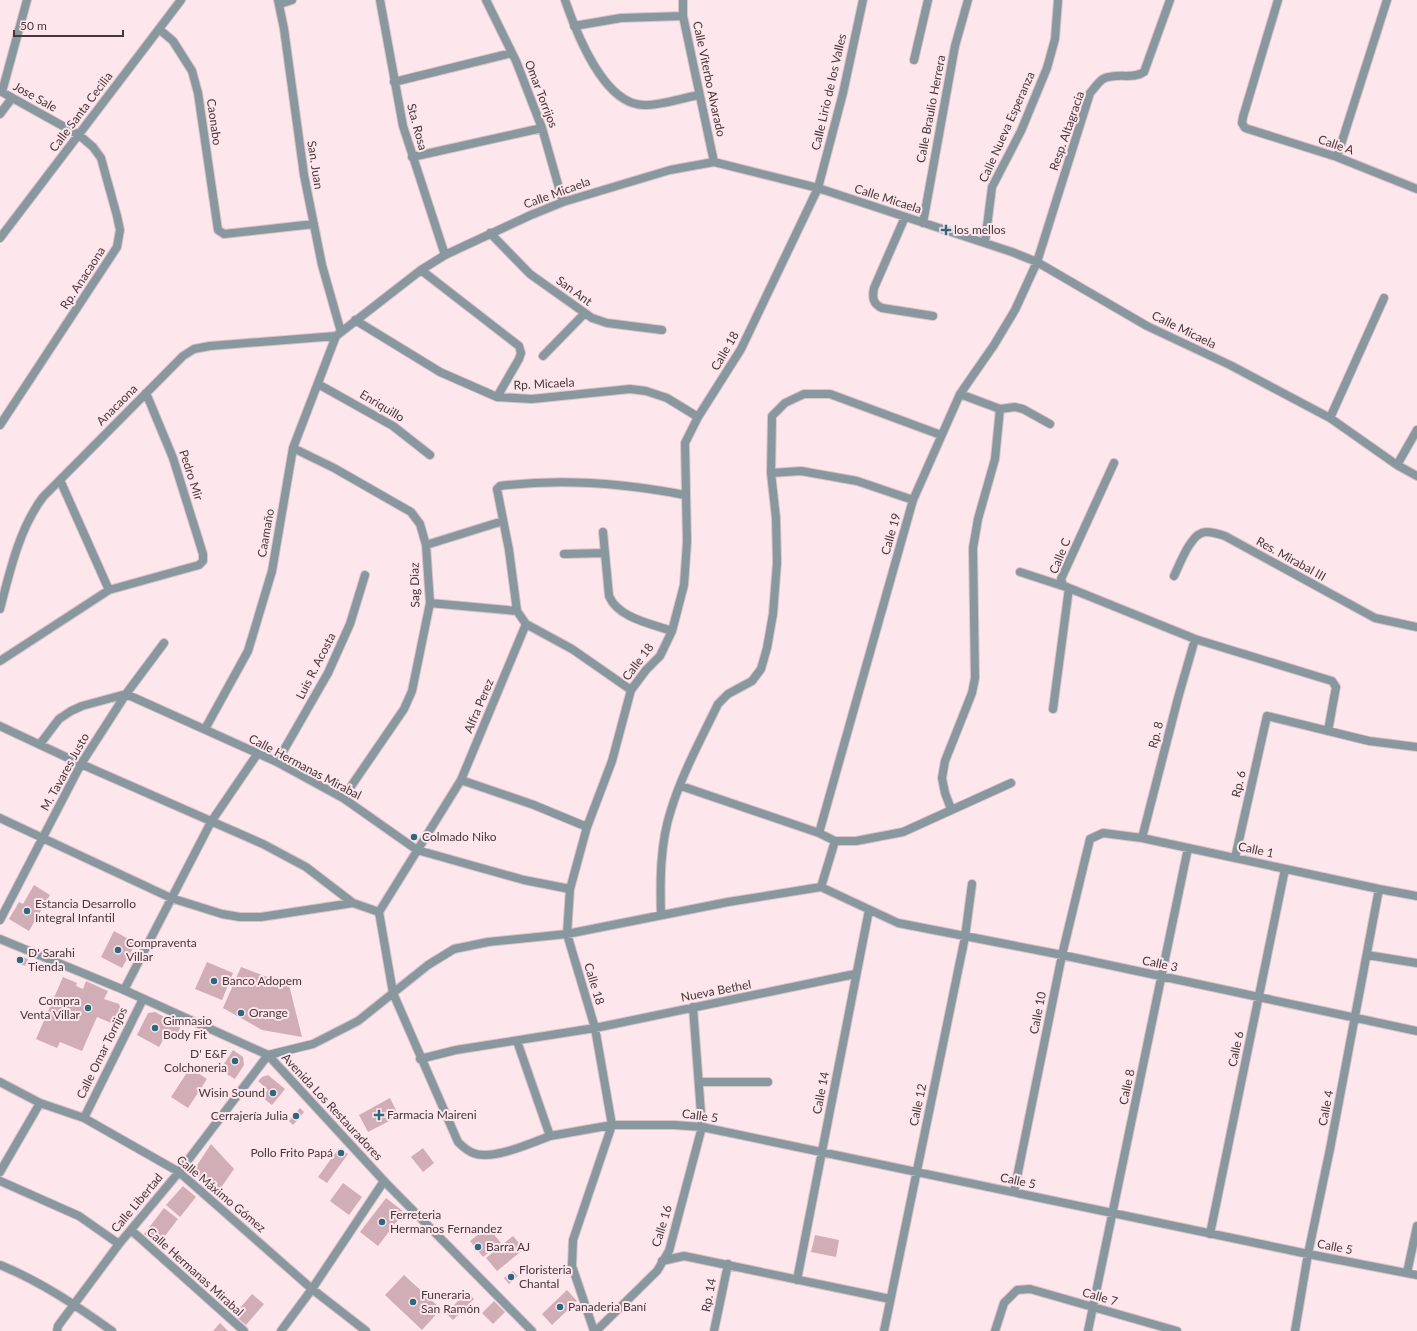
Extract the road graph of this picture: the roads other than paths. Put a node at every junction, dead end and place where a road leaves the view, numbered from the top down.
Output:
1 (27, 0) edge
2 (181, 0) edge
3 (292, 0) edge
4 (380, 0) edge
5 (486, 0) edge
6 (565, 0) edge
7 (683, 0) edge
8 (863, 0) edge
9 (928, 0) edge
10 (968, 0) edge
11 (1058, 0) edge
12 (1170, 0) edge
13 (1278, 0) edge
14 (1387, 0) edge
15 (279, 2) edge
16 (683, 16) junction
17 (574, 26) junction
18 (158, 29) junction
19 (512, 53) junction
20 (914, 60) dead end
21 (394, 82) junction
22 (1, 92) edge
23 (699, 95) junction
24 (12, 98) junction
25 (0, 114) edge
26 (542, 128) junction
27 (79, 135) junction
28 (412, 157) junction
29 (1337, 157) junction
30 (714, 162) junction
31 (818, 188) junction
32 (1417, 189) edge
33 (562, 202) junction
34 (905, 217) junction
35 (923, 223) junction
36 (314, 224) junction
37 (490, 234) junction
38 (0, 238) edge
39 (985, 242) junction
40 (445, 255) junction
41 (1037, 262) junction
42 (421, 270) junction
43 (1384, 298) dead end
44 (585, 313) junction
45 (933, 316) dead end
46 (355, 320) junction
47 (662, 330) dead end
48 (339, 334) junction
49 (543, 356) dead end
50 (318, 384) junction
51 (146, 393) junction
52 (960, 394) junction
53 (497, 397) junction
54 (1000, 409) junction
55 (698, 417) junction
56 (1330, 418) junction
57 (1050, 424) dead end
58 (0, 425) edge
59 (1417, 430) edge
60 (941, 435) junction
61 (293, 448) junction
62 (430, 455) dead end
63 (1114, 463) dead end
64 (1397, 465) junction
65 (772, 472) junction
66 (1417, 476) edge
67 (60, 480) junction
68 (685, 495) junction
69 (913, 500) junction
70 (503, 521) junction
71 (603, 532) dead end
72 (426, 544) junction
73 (605, 553) junction
74 (564, 554) dead end
75 (1020, 572) dead end
76 (365, 575) dead end
77 (1174, 576) dead end
78 (1069, 588) junction
79 (109, 590) junction
80 (430, 603) junction
81 (0, 609) edge
82 (517, 611) junction
83 (526, 624) junction
84 (1417, 627) edge
85 (672, 632) junction
86 (1195, 638) junction
87 (164, 643) dead end
88 (0, 661) edge
89 (631, 690) junction
90 (126, 694) junction
91 (1053, 709) dead end
92 (0, 726) edge
93 (205, 729) junction
94 (1328, 731) junction
95 (40, 744) junction
96 (1417, 747) edge
97 (258, 753) junction
98 (277, 762) junction
99 (81, 764) junction
100 (461, 780) junction
101 (1011, 783) dead end
102 (681, 786) junction
103 (343, 798) junction
104 (951, 809) junction
105 (0, 818) edge
106 (211, 822) junction
107 (587, 827) junction
108 (819, 833) junction
109 (43, 837) junction
110 (1142, 838) junction
111 (1090, 839) joint
112 (835, 841) junction
113 (1188, 848) junction
114 (417, 850) junction
115 (1235, 858) junction
116 (1285, 869) junction
117 (972, 884) dead end
118 (821, 887) junction
119 (570, 889) junction
120 (1379, 889) junction
121 (1417, 896) edge
122 (171, 898) junction
123 (353, 903) junction
124 (869, 910) junction
125 (379, 912) junction
126 (661, 915) junction
127 (0, 920) edge
128 (567, 934) junction
129 (965, 937) junction
130 (0, 939) edge
131 (1062, 955) junction
132 (1367, 955) junction
133 (1417, 963) edge
134 (855, 974) junction
135 (1162, 976) junction
136 (124, 990) junction
137 (393, 993) junction
138 (1259, 997) junction
139 (143, 999) junction
140 (693, 1007) junction
141 (1356, 1018) junction
142 (595, 1028) junction
143 (1417, 1031) edge
144 (518, 1041) junction
145 (268, 1055) junction
146 (420, 1059) junction
147 (0, 1082) edge
148 (699, 1082) junction
149 (768, 1082) dead end
150 (40, 1104) junction
151 (84, 1118) junction
152 (612, 1125) junction
153 (702, 1127) junction
154 (550, 1136) junction
155 (822, 1152) junction
156 (917, 1171) junction
157 (0, 1172) edge
158 (179, 1172) junction
159 (0, 1180) edge
160 (384, 1180) junction
161 (1014, 1192) junction
162 (1114, 1213) junction
163 (1417, 1226) edge
164 (131, 1230) junction
165 (1210, 1234) junction
166 (119, 1244) junction
167 (1308, 1254) junction
168 (662, 1261) junction
169 (728, 1264) junction
170 (0, 1265) edge
171 (1407, 1273) junction
172 (1417, 1274) edge
173 (797, 1280) junction
174 (312, 1289) junction
175 (890, 1299) junction
176 (75, 1305) junction
177 (1093, 1308) junction
178 (530, 1330) edge
179 (57, 1331) edge
180 (112, 1331) edge
181 (244, 1331) edge
182 (281, 1331) edge
183 (366, 1331) edge
184 (595, 1331) edge
185 (714, 1331) edge
186 (884, 1331) edge
187 (995, 1331) edge
188 (1088, 1331) edge
189 (1177, 1331) edge
190 (1295, 1331) edge

1 - 22 street
2 - 18 street, Calle Santa Cecilia
3 - 15 street
4 - 21 street, Sta. Rosa
5 - 19 street, Omar Torrijos
6 - 17 street
7 - 16 street, Calle Viterbo Alvarado
8 - 31 street, Calle Lirio de los Valles
9 - 20 street
10 - 35 street, Calle Braulio Herrera
11 - 39 street, Calle Nueva Esperanza
12 - 41 street, Resp. Altagracia
13 - 29 street, Calle A
14 - 29 street
15 - 36 street, San. Juan
16 - 17 street
16 - 23 street, Calle Viterbo Alvarado
17 - 23 street
18 - 27 street, Calle Santa Cecilia
18 - 36 street, Caonabo
19 - 21 street
19 - 26 street, Omar Torrijos
21 - 28 street, Sta. Rosa
22 - 24 street, Jose Sale
23 - 30 street, Calle Viterbo Alvarado
24 - 25 street
24 - 27 street, Jose Sale
26 - 28 street
26 - 33 street, Omar Torrijos
27 - 38 street, Calle Santa Cecilia
27 - 58 street, Rp. Anacaona
28 - 40 street, Sta. Rosa
29 - 32 street, Calle A
30 - 31 street, Calle Micaela
30 - 33 street, Calle Micaela
31 - 34 street, Calle Micaela
31 - 55 street, Calle 18
33 - 37 street, Calle Micaela
34 - 35 street, Calle Micaela
34 - 45 street
35 - 39 street, Calle Micaela
36 - 48 street, San. Juan
37 - 40 street, Calle Micaela
37 - 44 street, San Ant
39 - 41 street, Calle Micaela
40 - 42 street, Calle Micaela
41 - 52 street, Calle 19
41 - 56 street, Calle Micaela
42 - 46 street, Calle Micaela
42 - 53 street
43 - 56 street
44 - 47 street, San Ant
44 - 49 street
46 - 48 street, Calle Micaela
46 - 53 street, Rp. Micaela
48 - 50 street, Caamaño
48 - 51 street, Anacaona
50 - 61 street, Caamaño
50 - 62 street, Enriquillo
51 - 67 street, Anacaona
51 - 79 street, Pedro Mir
52 - 54 street
52 - 60 street, Calle 19
53 - 55 street, Rp. Micaela
54 - 57 street
54 - 104 street
55 - 68 street, Calle 18
56 - 64 street, Calle Micaela
59 - 64 street
60 - 65 street
60 - 69 street, Calle 19
61 - 72 street, Sag Diaz
61 - 93 street, Caamaño
63 - 78 street, Calle C
64 - 66 street, Calle Micaela
65 - 69 street
65 - 102 street
67 - 79 street
67 - 81 street, Anacaona
68 - 70 street
68 - 85 street, Calle 18
69 - 108 street, Calle 19
70 - 72 street
70 - 82 street
71 - 73 street
72 - 80 street, Sag Diaz
73 - 74 street
73 - 85 street
75 - 78 street
76 - 98 street, Luis R. Acosta
77 - 84 street, Res. Mirabal III
78 - 86 street
78 - 91 street, Calle C
79 - 88 street
80 - 82 street
80 - 103 street, Sag Diaz
82 - 83 street
83 - 89 street
83 - 100 street, Alfra Perez
85 - 89 street, Calle 18
86 - 94 street
86 - 110 street, Rp. 8
87 - 90 street, M. Tavares Justo
89 - 107 street, Calle 18
90 - 93 street, Calle Hermanas Mirabal
90 - 95 street
90 - 99 street, M. Tavares Justo
92 - 95 street
93 - 97 street, Calle Hermanas Mirabal
94 - 96 street
94 - 115 street, Rp. 6
95 - 99 street
97 - 98 street, Calle Hermanas Mirabal
97 - 106 street
98 - 103 street, Calle Hermanas Mirabal
99 - 106 street
99 - 109 street, M. Tavares Justo
100 - 107 street
100 - 114 street, Alfra Perez
101 - 104 street
102 - 108 street
102 - 126 street
103 - 114 street, Calle Hermanas Mirabal
104 - 112 street
105 - 109 street
106 - 122 street
106 - 123 street
107 - 119 street, Calle 18
108 - 112 street
109 - 122 street
109 - 127 street, M. Tavares Justo
110 - 111 street, Calle 1
110 - 113 street, Calle 1
111 - 131 street, Calle 10
112 - 118 street
113 - 115 street, Calle 1
113 - 135 street, Calle 8
114 - 119 street, Calle Hermanas Mirabal
114 - 125 street, Alfra Perez
115 - 116 street, Calle 1
116 - 120 street, Calle 1
116 - 138 street, Calle 6
117 - 129 street, Calle 12
118 - 124 street, Calle 3
118 - 126 street
119 - 128 street, Calle 18
120 - 121 street, Calle 1
120 - 132 street, Calle 4
122 - 123 street
122 - 136 street
123 - 125 street
124 - 129 street, Calle 3
124 - 134 street, Calle 14
125 - 137 street, Calle 5
126 - 128 street
128 - 137 street
128 - 142 street, Calle 18
129 - 131 street, Calle 3
129 - 156 street, Calle 12
130 - 136 street, Avenida Los Restauradores
131 - 135 street, Calle 3
131 - 161 street, Calle 10
132 - 133 street
132 - 141 street, Calle 4
134 - 140 street, Nueva Bethel
134 - 155 street, Calle 14
135 - 138 street, Calle 3
135 - 162 street, Calle 8
136 - 139 street, Avenida Los Restauradores
137 - 145 street
137 - 146 street, Calle 5
138 - 141 street, Calle 3
138 - 165 street, Calle 6
139 - 145 street, Avenida Los Restauradores
139 - 151 street, Calle Omar Torrijos
140 - 142 street, Nueva Bethel
140 - 148 street, Calle 16
141 - 143 street, Calle 3
141 - 167 street, Calle 4
142 - 144 street, Nueva Bethel
142 - 152 street, Calle 18
144 - 146 street, Nueva Bethel
144 - 154 street
145 - 158 street, Calle Libertad
145 - 160 street, Avenida Los Restauradores
146 - 154 street, Calle 5
147 - 150 street, Calle Máximo Gómez
148 - 149 street
148 - 153 street, Calle 16
150 - 151 street, Calle Máximo Gómez
150 - 157 street
151 - 158 street, Calle Máximo Gómez
152 - 153 street, Calle 5
152 - 154 street, Calle 5
152 - 184 street
153 - 155 street, Calle 5
153 - 168 street, Calle 16
155 - 156 street, Calle 5
155 - 173 street, Calle 14
156 - 161 street, Calle 5
156 - 175 street, Calle 12
158 - 164 street, Calle Libertad
158 - 174 street, Calle Máximo Gómez
159 - 166 street
160 - 174 street
160 - 178 street, Avenida Los Restauradores
161 - 162 street, Calle 5
162 - 165 street, Calle 5
162 - 177 street, Calle 8
163 - 171 street
164 - 166 street, Calle Libertad
164 - 181 street, Calle Hermanas Mirabal
165 - 167 street, Calle 5
166 - 176 street, Calle Libertad
167 - 171 street, Calle 5
167 - 190 street, Calle 4
168 - 169 street
168 - 184 street, Calle 16
169 - 173 street
169 - 185 street, Rp. 14
170 - 176 street
171 - 172 street, Calle 5
173 - 175 street
174 - 182 street
174 - 183 street, Calle Máximo Gómez
175 - 186 street, Calle 12
176 - 179 street, Calle Libertad
176 - 180 street
177 - 187 street, Calle 7
177 - 188 street, Calle 8
177 - 189 street, Calle 7

